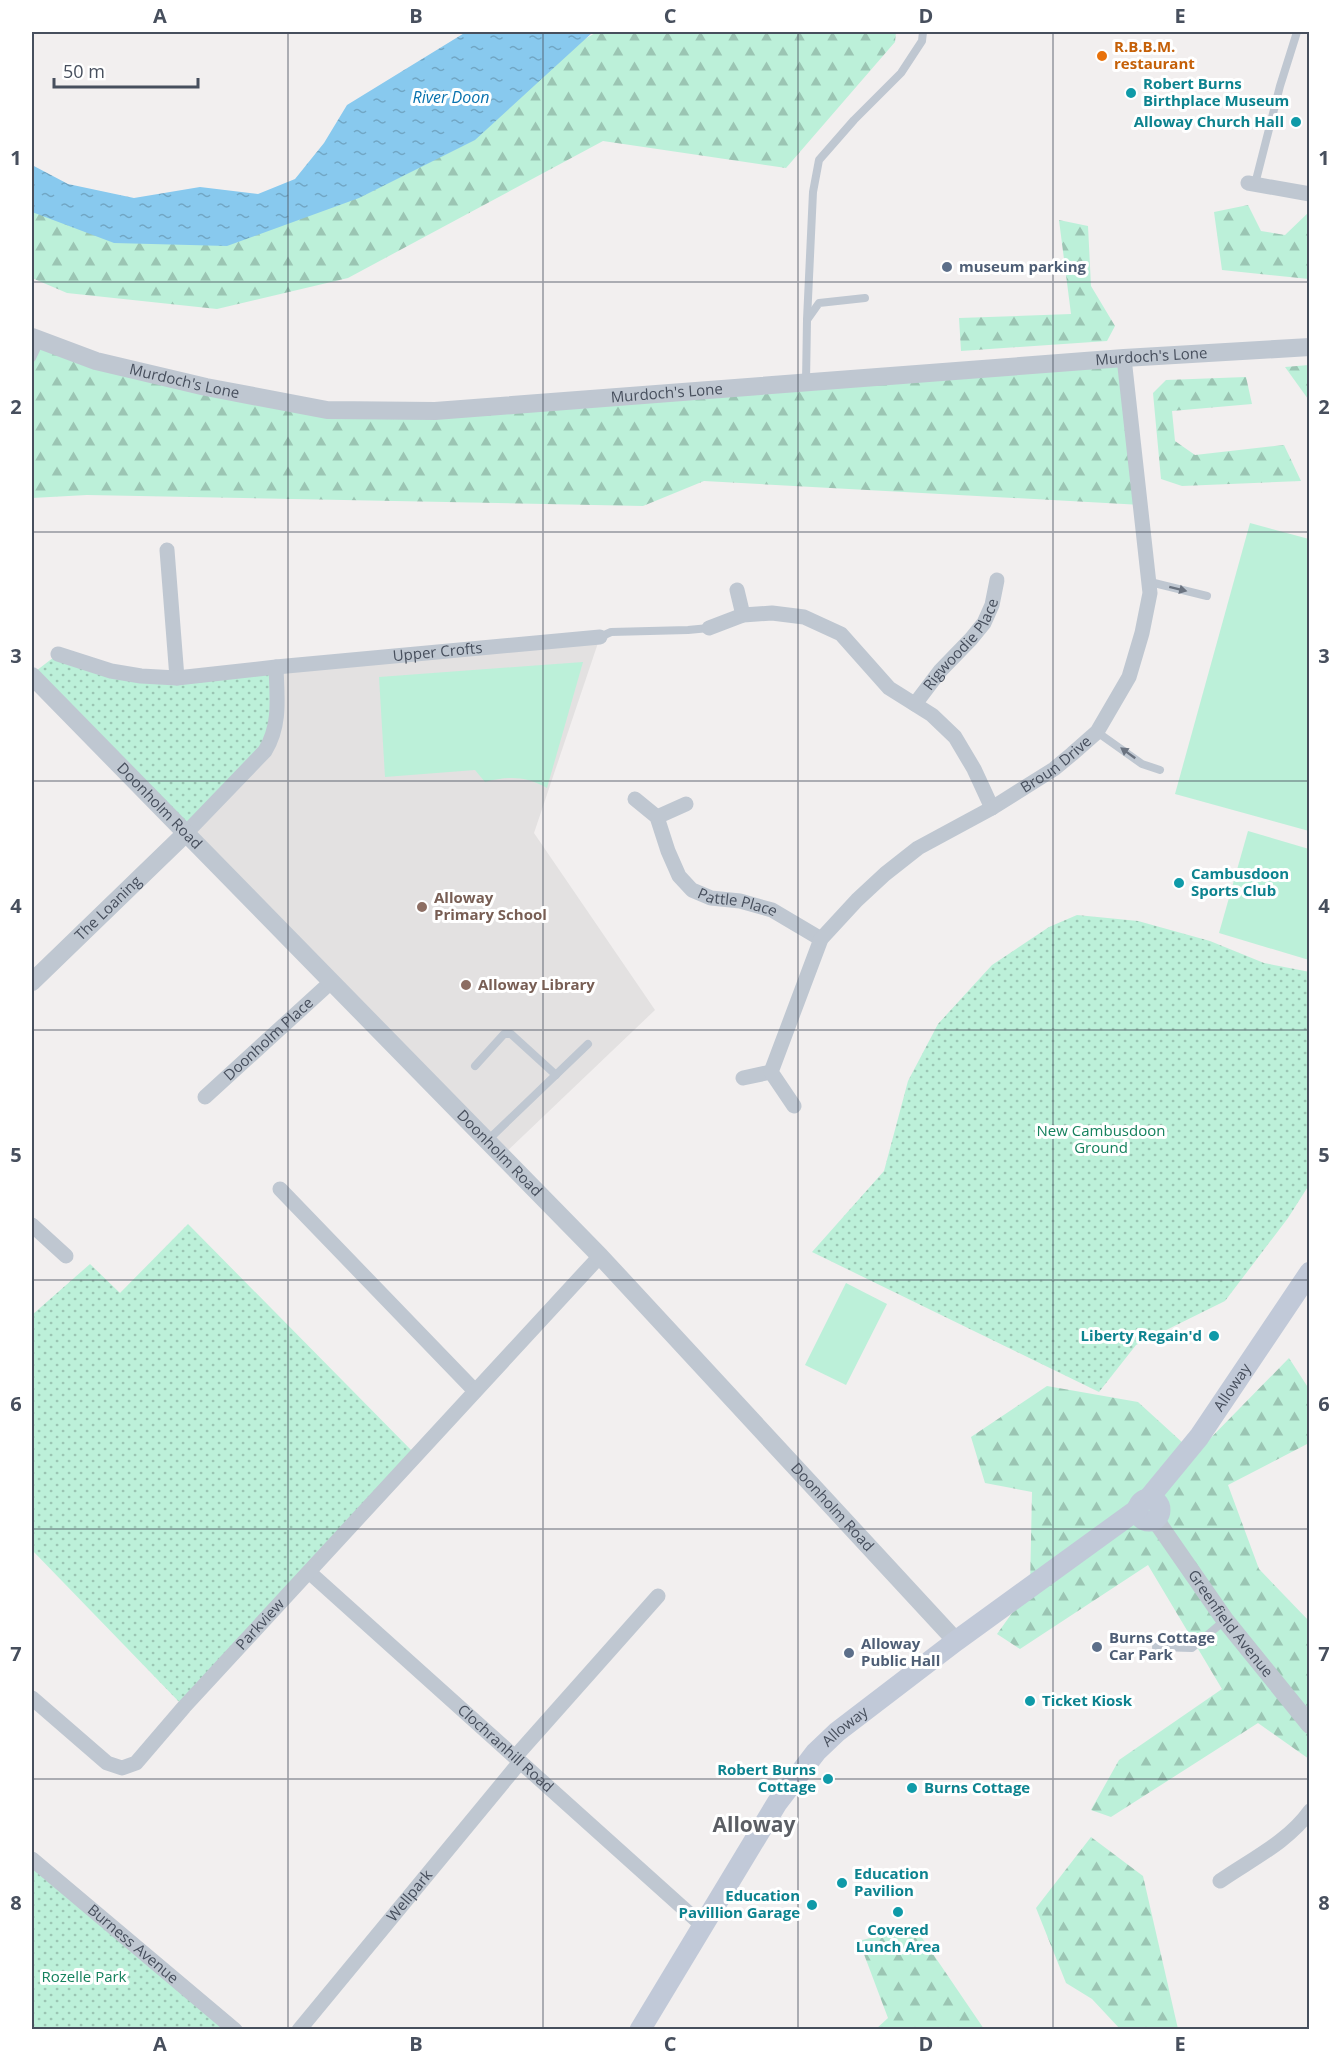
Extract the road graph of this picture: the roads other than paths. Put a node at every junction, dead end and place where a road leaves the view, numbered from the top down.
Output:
1 (923, 32) edge
2 (1296, 32) edge
3 (1251, 183) joint
4 (1310, 194) edge
5 (865, 298) dead end
6 (807, 320) junction
7 (36, 339) edge
8 (1310, 347) edge
9 (32, 358) edge
10 (1124, 358) junction
11 (807, 384) junction
12 (167, 550) dead end
13 (997, 580) dead end
14 (1150, 582) junction
15 (737, 590) dead end
16 (1207, 596) dead end
17 (743, 615) junction
18 (709, 628) joint
19 (600, 637) joint
20 (58, 654) dead end
21 (276, 667) junction
22 (32, 676) edge
23 (177, 678) junction
24 (915, 704) junction
25 (1097, 732) junction
26 (1160, 770) dead end
27 (635, 799) dead end
28 (686, 804) dead end
29 (992, 808) junction
30 (657, 817) junction
31 (186, 833) junction
32 (821, 939) junction
33 (32, 982) edge
34 (331, 982) junction
35 (588, 1044) dead end
36 (475, 1066) dead end
37 (771, 1072) junction
38 (556, 1075) junction
39 (743, 1078) dead end
40 (205, 1097) dead end
41 (794, 1106) dead end
42 (487, 1141) junction
43 (280, 1189) dead end
44 (32, 1225) edge
45 (66, 1256) dead end
46 (600, 1257) junction
47 (1310, 1272) edge
48 (475, 1391) junction
49 (1147, 1509) junction
50 (309, 1572) junction
51 (658, 1596) dead end
52 (1225, 1620) junction
53 (956, 1641) junction
54 (1156, 1647) dead end
55 (32, 1698) edge
56 (1310, 1725) edge
57 (518, 1760) junction
58 (1310, 1811) edge
59 (32, 1859) edge
60 (1220, 1881) dead end
61 (703, 1926) junction
62 (235, 2030) edge
63 (299, 2030) edge
64 (640, 2030) edge

1 - 6 lane
2 - 3 lane
3 - 4 street
5 - 6 lane
6 - 11 lane
7 - 9 lane
7 - 11 street, Murdoch's Lone
8 - 10 street, Murdoch's Lone
10 - 11 street, Murdoch's Lone
10 - 14 street, Broun Drive
12 - 23 street
13 - 24 street, Rigwoodie Place
14 -> 16 lane
14 - 25 street, Broun Drive
15 - 17 street
17 - 18 street, Rigwoodie Place
17 - 24 street, Rigwoodie Place
18 - 19 lane
19 - 21 street, Upper Crofts
20 - 23 street, Upper Crofts
21 - 23 street, Upper Crofts
21 - 31 street
22 - 31 street, Doonholm Road
24 - 29 street, Rigwoodie Place
26 -> 25 lane
25 - 29 street, Broun Drive
27 - 30 street
28 - 30 street
29 - 32 street, Broun Drive
30 - 32 street, Pattle Place
31 - 33 street, The Loaning
31 - 34 street, Doonholm Road
32 - 37 street, Broun Drive
34 - 40 street, Doonholm Place
34 - 42 street, Doonholm Road
35 - 38 lane
36 - 38 lane
37 - 39 street
37 - 41 street
38 - 42 lane
42 - 46 street, Doonholm Road
43 - 48 street
44 - 45 street
46 - 48 street, Parkview
46 - 53 street, Doonholm Road
47 - 49 main road, Alloway
48 - 50 street, Parkview
49 - 52 street, Greenfield Avenue
49 - 53 main road, Alloway
50 - 55 street, Parkview
50 - 57 street, Clochranhill Road
51 - 57 street, Wellpark
52 - 54 lane
52 - 56 street, Greenfield Avenue
53 - 61 main road, Alloway
57 - 61 street, Clochranhill Road
57 - 63 street, Wellpark
58 - 60 street
59 - 62 street, Burness Avenue
61 - 64 main road, Alloway

